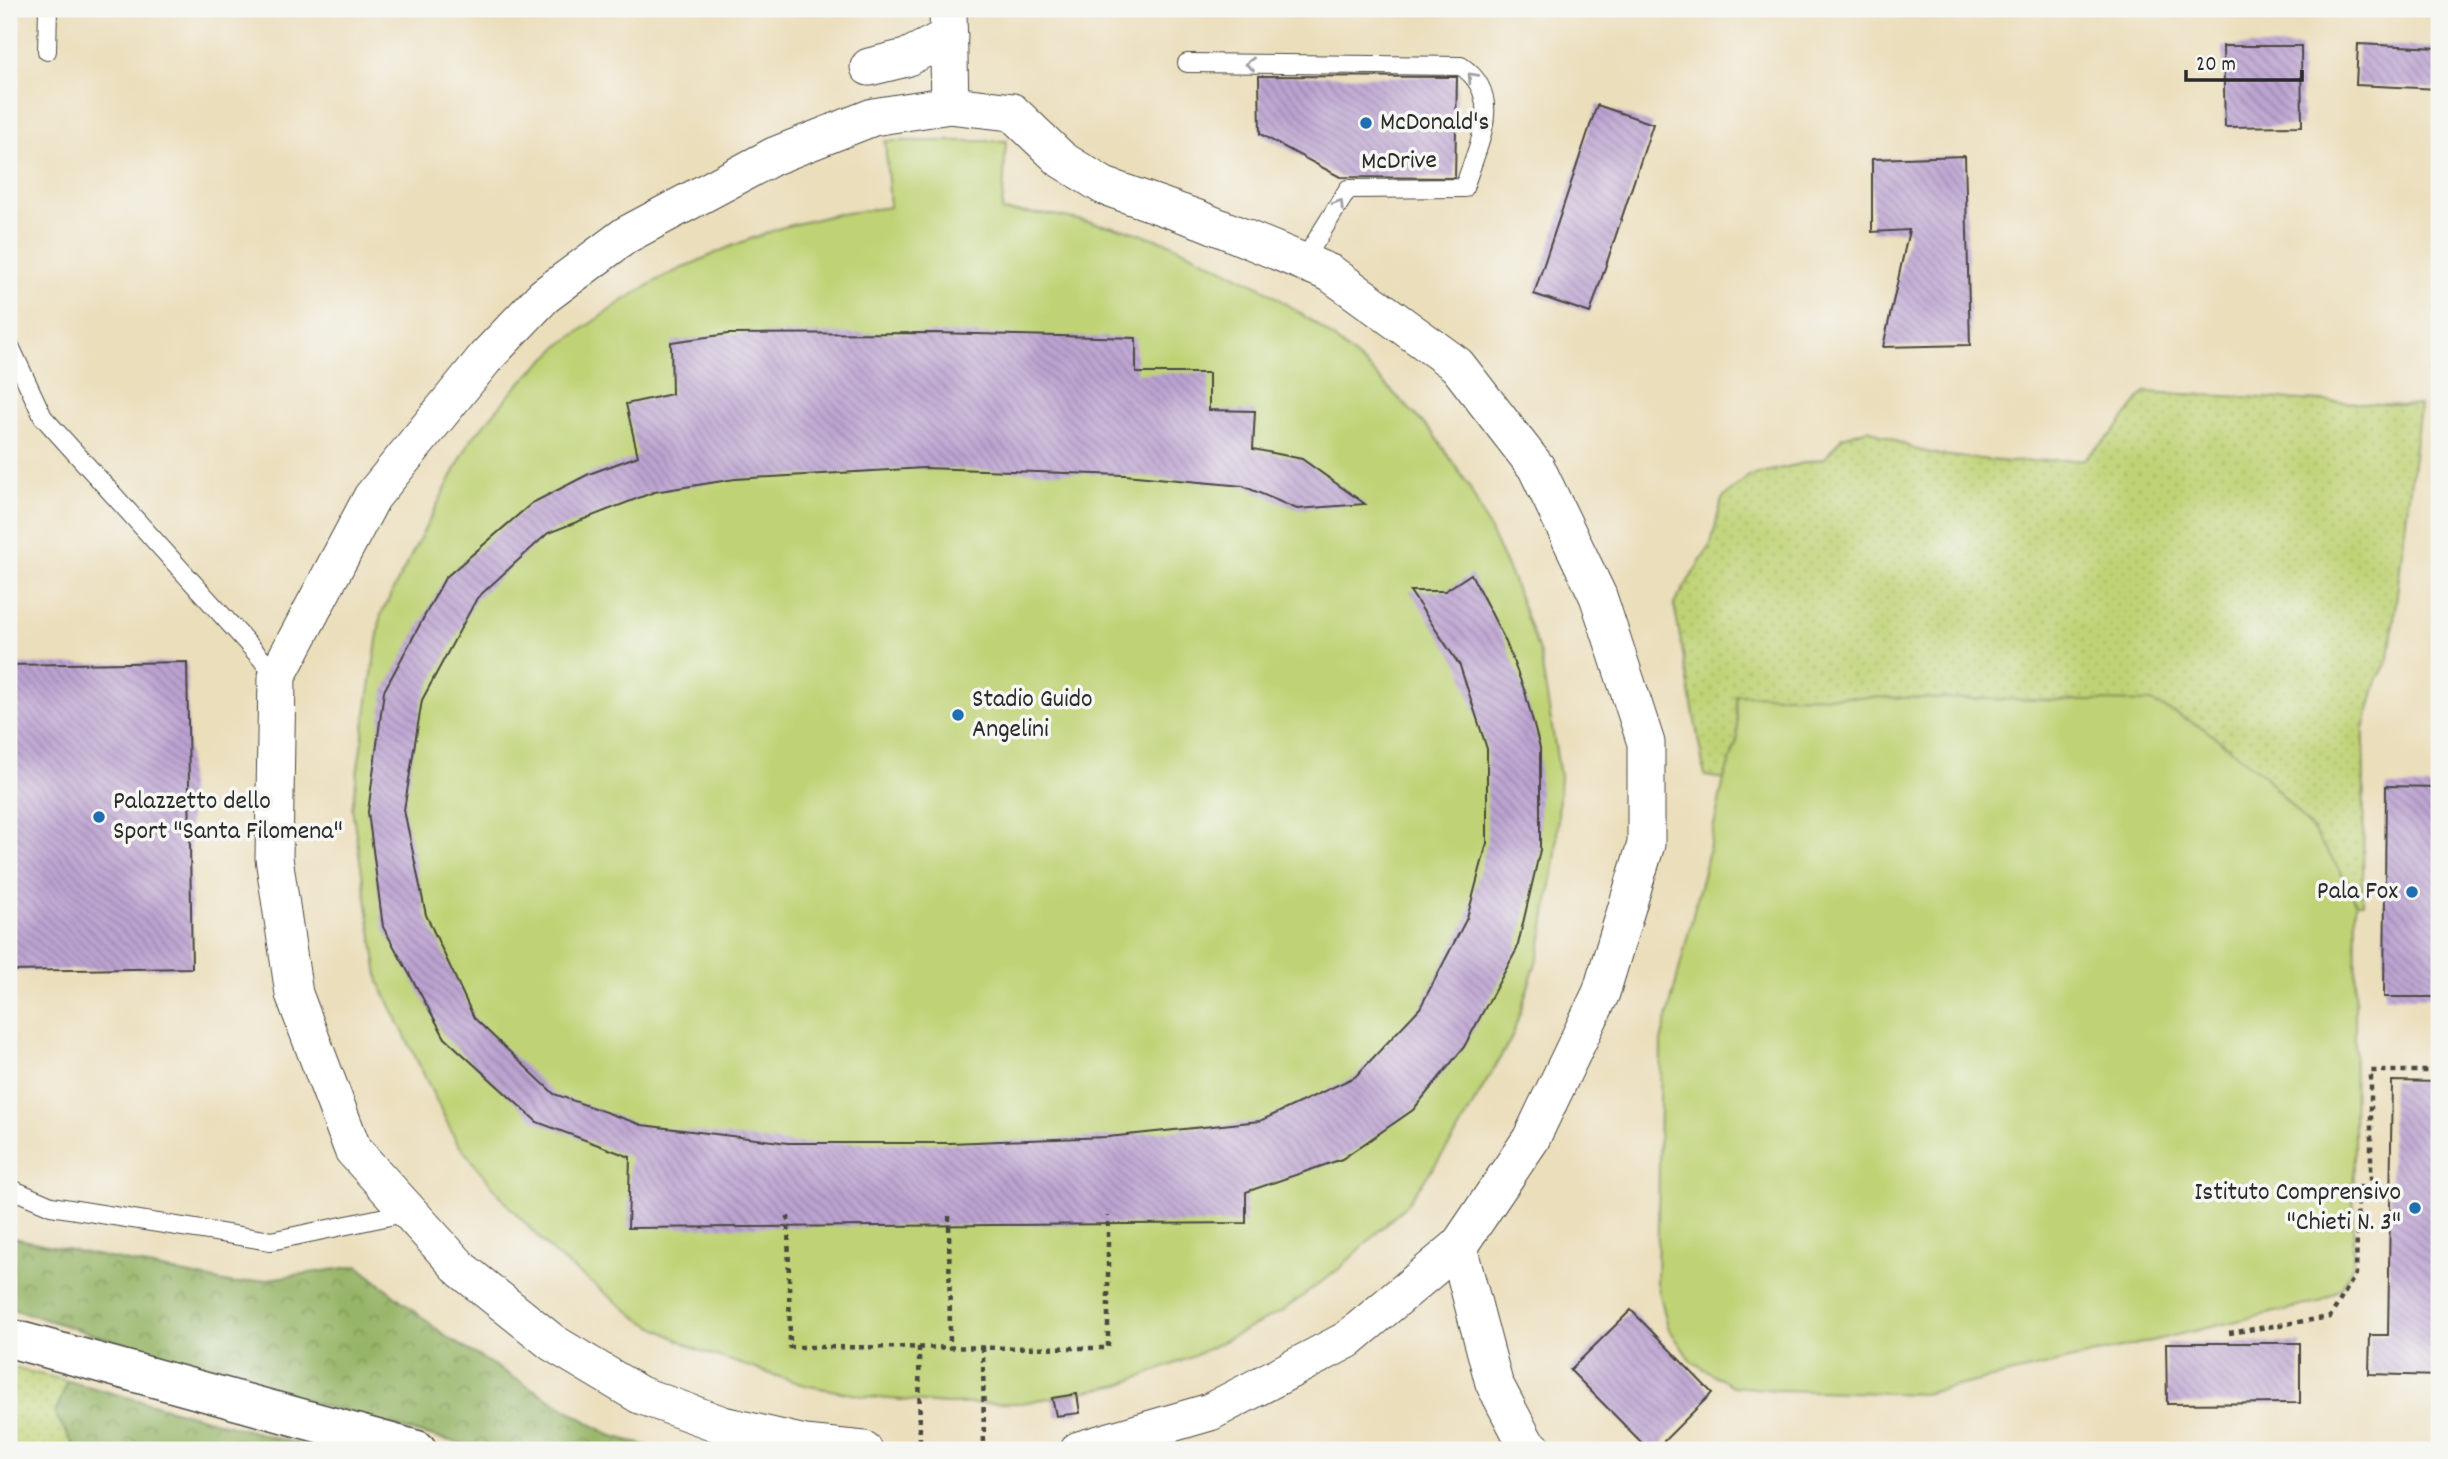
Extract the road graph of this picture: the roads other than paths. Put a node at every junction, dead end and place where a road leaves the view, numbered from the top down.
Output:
1 (48, 9) edge
2 (948, 22) edge
3 (47, 51) dead end
4 (1187, 63) dead end
5 (869, 67) dead end
6 (950, 105) junction
7 (1303, 262) junction
8 (9, 344) edge
9 (277, 676) junction
10 (9, 1188) edge
11 (409, 1212) junction
12 (1458, 1247) junction
13 (9, 1338) edge
14 (417, 1450) edge
15 (864, 1450) edge
16 (1079, 1450) edge
17 (1534, 1450) edge

1 - 3 lane
2 - 5 street
2 - 6 street
7 -> 4 lane, McDrive
6 - 7 street
6 - 9 street
7 - 12 street
8 - 9 lane
9 - 11 street
10 - 11 lane
11 - 15 street
12 - 16 street
12 - 17 street
13 - 14 highway

